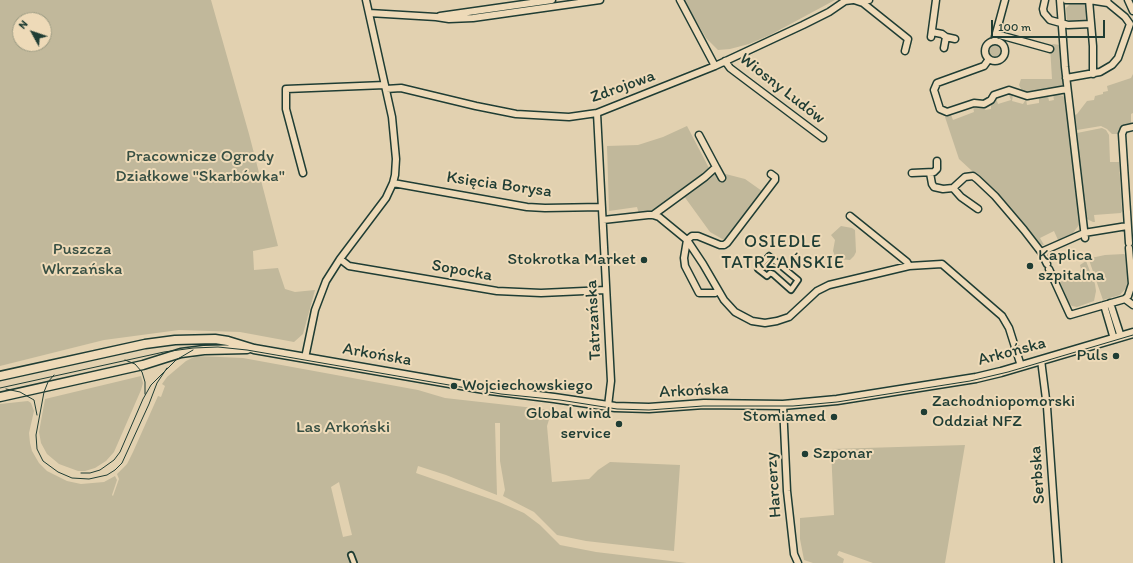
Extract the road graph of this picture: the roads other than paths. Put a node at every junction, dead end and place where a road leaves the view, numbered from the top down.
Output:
1 (366, 0) edge
2 (552, 0) edge
3 (600, 0) edge
4 (680, 0) edge
5 (855, 0) edge
6 (869, 0) edge
7 (936, 0) edge
8 (1005, 0) edge
9 (1045, 0) edge
10 (1060, 0) edge
11 (1066, 0) edge
12 (1089, 0) edge
13 (1128, 0) edge
14 (1107, 1) edge
15 (1133, 11) edge
16 (369, 13) junction
17 (436, 16) junction
18 (1061, 24) junction
19 (1091, 24) junction
20 (1132, 24) edge
21 (996, 34) junction
22 (946, 37) junction
23 (955, 39) dead end
24 (994, 41) junction
25 (944, 48) dead end
26 (1050, 49) dead end
27 (905, 51) dead end
28 (990, 59) junction
29 (725, 61) junction
30 (714, 66) junction
31 (1094, 74) junction
32 (1066, 78) junction
33 (386, 87) junction
34 (1067, 89) junction
35 (597, 113) junction
36 (1133, 127) edge
37 (699, 136) dead end
38 (823, 138) dead end
39 (937, 161) dead end
40 (716, 167) junction
41 (303, 173) dead end
42 (912, 173) dead end
43 (930, 173) junction
44 (771, 174) dead end
45 (722, 178) dead end
46 (393, 183) junction
47 (953, 188) junction
48 (602, 206) junction
49 (978, 209) dead end
50 (653, 215) junction
51 (850, 216) dead end
52 (603, 220) junction
53 (1127, 226) junction
54 (1084, 236) junction
55 (687, 240) junction
56 (1040, 252) junction
57 (340, 259) junction
58 (909, 266) junction
59 (606, 290) junction
60 (791, 290) joint
61 (718, 291) junction
62 (1125, 299) junction
63 (1107, 304) junction
64 (1133, 305) edge
65 (1133, 333) edge
66 (1118, 338) junction
67 (254, 349) junction
68 (306, 358) junction
69 (1041, 360) junction
70 (1021, 366) junction
71 (0, 376) edge
72 (0, 397) edge
73 (784, 405) junction
74 (608, 406) junction
75 (351, 555) dead end
76 (354, 563) edge
77 (798, 563) edge
78 (1058, 563) edge

1 - 16 street
2 - 17 street
3 - 17 street
4 - 30 street, Wiosny Ludów
5 - 6 street, Zdrojowa
5 - 27 street
5 - 29 street, Zdrojowa
7 - 22 street
8 - 21 street
9 - 18 street
10 - 18 street
11 - 12 street
12 - 14 street
12 - 19 street
13 - 15 street
14 - 20 street
16 - 17 street
16 - 33 street
18 - 19 street
18 - 32 street
19 - 31 street
20 - 31 street
21 - 24 street
21 - 26 street
22 - 23 street
22 - 25 street
24 - 28 street
24 - 28 street
28 - 34 street
29 - 30 street, Zdrojowa
29 - 38 street, Wiosny Ludów
30 - 35 street, Zdrojowa
31 - 32 street
32 - 34 street
33 - 35 street, Zdrojowa
33 - 41 street, Zdrojowa
33 - 46 street
34 - 54 street
35 - 48 street, Tatrzańska
36 - 53 street
37 - 40 street
39 - 43 street
40 - 45 street
40 - 50 street
42 - 43 street
43 - 47 street
44 - 55 street
46 - 48 street, Księcia Borysa
46 - 57 street
47 - 49 street
47 - 56 street
48 - 52 street, Tatrzańska
50 - 52 street
50 - 55 street
51 - 58 street
52 - 59 street, Tatrzańska
53 - 54 street
53 - 62 street
54 - 56 street
55 - 61 street
55 - 61 street
56 - 63 street
57 - 59 street, Sopocka
57 - 68 street
58 - 61 street
58 - 70 street
59 - 74 street, Tatrzańska
60 - 60 street
62 - 63 street
62 - 64 street
63 - 66 street
65 - 66 street, Arkońska
66 - 69 street, Arkońska
67 - 68 street, Arkońska
67 - 71 street, Arkońska
67 - 72 street, Arkońska
68 - 74 street, Arkońska
69 - 70 street, Arkońska
69 - 78 street, Serbska
70 - 73 street, Arkońska
73 - 74 street, Arkońska
73 - 77 street, Harcerzy
75 - 76 street

